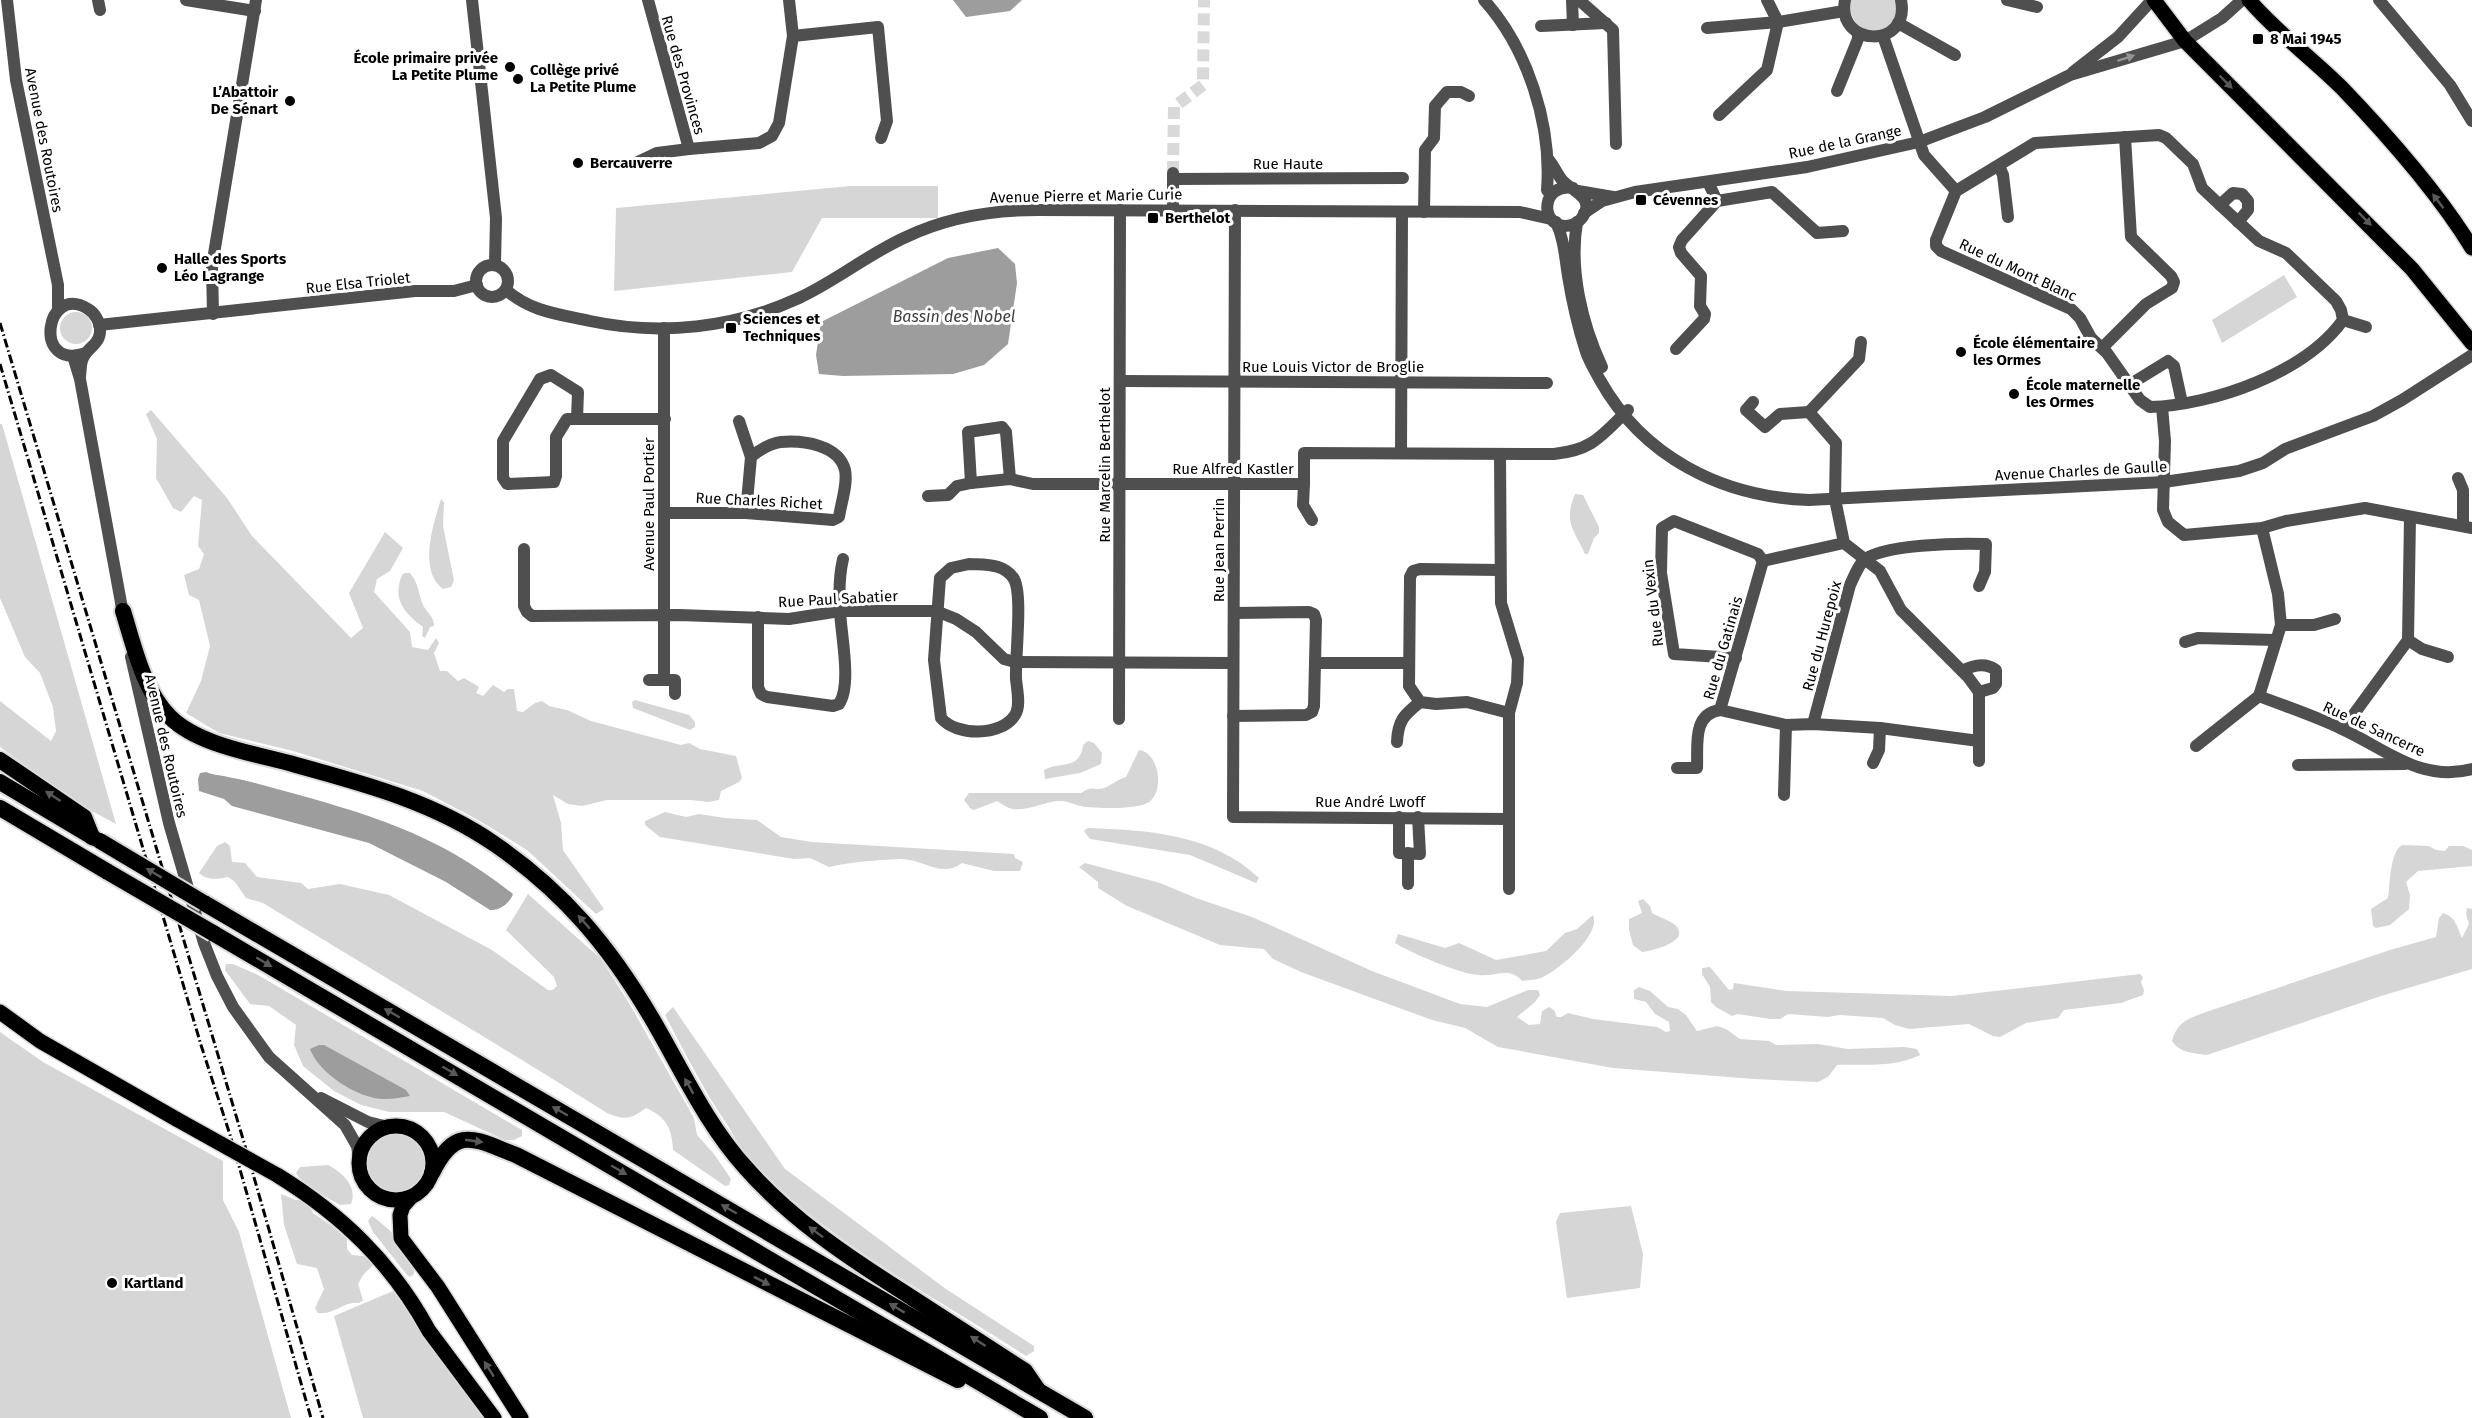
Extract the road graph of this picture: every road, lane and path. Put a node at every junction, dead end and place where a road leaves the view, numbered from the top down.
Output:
1 (7, 0) edge
2 (186, 0) edge
3 (472, 0) edge
4 (648, 0) edge
5 (789, 0) edge
6 (1484, 0) edge
7 (1572, 0) edge
8 (1579, 0) edge
9 (1767, 0) edge
10 (1901, 0) edge
11 (2007, 0) edge
12 (2153, 0) edge
13 (2242, 0) edge
14 (2249, 0) edge
15 (2379, 0) edge
16 (255, 5) edge
17 (1845, 6) edge
18 (2037, 7) dead end
19 (1778, 22) junction
20 (1898, 24) junction
21 (1573, 25) junction
22 (1541, 26) dead end
23 (1610, 27) junction
24 (1707, 28) dead end
25 (1858, 33) junction
26 (793, 36) junction
27 (1882, 36) junction
28 (2185, 41) junction
29 (1955, 55) dead end
30 (2070, 75) junction
31 (1837, 91) dead end
32 (1469, 96) dead end
33 (1719, 115) dead end
34 (2472, 121) edge
35 (2125, 137) junction
36 (881, 138) dead end
37 (1918, 142) junction
38 (1616, 144) dead end
39 (688, 149) junction
40 (1549, 160) junction
41 (638, 162) dead end
42 (1999, 166) junction
43 (1403, 178) dead end
44 (1708, 182) junction
45 (1576, 190) junction
46 (1956, 191) junction
47 (1551, 195) junction
48 (1614, 197) junction
49 (1717, 201) junction
50 (2220, 205) junction
51 (1120, 210) junction
52 (1173, 210) junction
53 (1235, 210) junction
54 (1402, 212) junction
55 (1424, 212) junction
56 (1520, 212) junction
57 (2008, 217) dead end
58 (1581, 218) junction
59 (1553, 221) junction
60 (2238, 222) junction
61 (1843, 231) dead end
62 (2472, 248) edge
63 (495, 264) junction
64 (58, 285) junction
65 (477, 285) junction
66 (506, 290) junction
67 (73, 304) junction
68 (58, 310) junction
69 (213, 314) junction
70 (2343, 320) junction
71 (99, 325) junction
72 (2366, 327) dead end
73 (664, 328) junction
74 (1862, 342) dead end
75 (2472, 343) edge
76 (2102, 348) junction
77 (1676, 349) dead end
78 (86, 353) junction
79 (2472, 355) edge
80 (73, 356) junction
81 (80, 379) junction
82 (1120, 381) junction
83 (1235, 382) junction
84 (1401, 382) junction
85 (1547, 383) dead end
86 (2129, 385) junction
87 (1754, 402) dead end
88 (2182, 403) junction
89 (2162, 407) junction
90 (1626, 412) junction
91 (1809, 412) junction
92 (577, 419) junction
93 (665, 419) junction
94 (739, 421) dead end
95 (1401, 453) junction
96 (1500, 454) junction
97 (751, 461) junction
98 (2458, 478) dead end
99 (1010, 479) junction
100 (2164, 482) junction
101 (971, 483) junction
102 (1119, 484) junction
103 (1234, 484) junction
104 (1304, 484) junction
105 (928, 496) dead end
106 (1835, 499) junction
107 (664, 513) junction
108 (746, 513) junction
109 (2410, 517) junction
110 (1312, 520) dead end
111 (2468, 526) edge
112 (2262, 528) junction
113 (1844, 543) junction
114 (524, 549) dead end
115 (1864, 559) junction
116 (843, 560) dead end
117 (1763, 561) junction
118 (1500, 570) junction
119 (1979, 586) dead end
120 (123, 611) junction
121 (840, 611) junction
122 (936, 611) junction
123 (1234, 613) junction
124 (664, 615) junction
125 (758, 617) junction
126 (2335, 619) dead end
127 (2281, 625) junction
128 (2276, 640) junction
129 (2408, 640) junction
130 (2185, 642) dead end
131 (2448, 657) dead end
132 (1736, 658) junction
133 (1015, 662) junction
134 (1119, 662) junction
135 (1233, 663) junction
136 (1316, 663) junction
137 (1409, 663) junction
138 (1962, 671) junction
139 (649, 680) dead end
140 (664, 680) junction
141 (1979, 692) junction
142 (675, 694) dead end
143 (2259, 696) junction
144 (1420, 702) junction
145 (1720, 710) junction
146 (1509, 713) junction
147 (1233, 716) junction
148 (1119, 720) dead end
149 (1813, 724) junction
150 (1786, 725) junction
151 (1880, 728) junction
152 (2343, 729) junction
153 (1979, 741) junction
154 (1397, 742) dead end
155 (2366, 743) junction
156 (2196, 746) dead end
157 (0, 760) edge
158 (1979, 761) dead end
159 (1873, 764) dead end
160 (2406, 764) junction
161 (2298, 765) dead end
162 (2360, 765) junction
163 (1677, 768) dead end
164 (2472, 769) edge
165 (0, 782) edge
166 (1784, 795) dead end
167 (0, 808) edge
168 (1233, 817) joint
169 (1399, 818) junction
170 (1418, 818) junction
171 (1508, 819) junction
172 (96, 839) junction
173 (1408, 853) junction
174 (1408, 884) dead end
175 (1509, 890) dead end
176 (0, 1012) edge
177 (301, 1088) junction
178 (388, 1127) junction
179 (360, 1164) junction
180 (432, 1173) junction
181 (411, 1197) junction
182 (421, 1316) junction
183 (979, 1382) junction
184 (1038, 1390) junction
185 (494, 1418) edge
186 (506, 1418) edge
187 (521, 1418) edge
188 (1040, 1418) edge
189 (1085, 1418) edge

1 - 64 street, Avenue des Routoires
2 - 16 street
3 - 63 street
4 - 39 street, Rue des Provinces
5 - 26 street, Rue des Provinces
6 - 40 street
7 - 21 street
8 - 23 street
9 - 19 street
10 - 20 street
11 - 18 street
12 - 28 main road
12 - 30 street, Rue de la Grange
13 - 28 street, Rue de la Grange
62 -> 14 main road
15 - 34 street
16 - 69 street
17 - 19 street
17 - 25 street
19 - 24 street
19 - 33 street
20 - 27 street
20 - 29 street
21 - 22 street
21 - 23 street
23 - 38 street
25 - 27 street
25 - 31 street
26 - 36 street
26 - 39 street, Rue des Provinces
27 - 37 street
30 -> 28 street, Rue de la Grange
28 -> 75 main road
30 - 37 street, Rue de la Grange
32 - 55 street
35 - 42 street
35 - 50 street
35 - 76 street
37 - 44 street, Rue de la Grange
37 - 46 street
39 - 41 street
40 - 45 street
40 - 47 street
42 - 46 street
42 - 57 street
43 - 52 street, Rue Haute
44 - 48 street, Rue de la Grange
44 - 49 street
45 - 47 street
45 - 48 street, Rue de la Grange
45 - 58 street
46 - 76 street, Rue du Mont Blanc
47 - 56 street, Avenue Pierre et Marie Curie
47 - 59 street
48 - 58 street, Rue de la Grange
49 - 61 street
49 - 77 street
50 - 60 street
50 - 60 street
51 - 52 street, Avenue Pierre et Marie Curie
51 - 73 street, Avenue Pierre et Marie Curie
51 - 82 street, Rue Marcelin Berthelot
52 - 53 street, Avenue Pierre et Marie Curie
53 - 54 street, Avenue Pierre et Marie Curie
53 - 83 street, Rue Jean Perrin
54 - 55 street, Avenue Pierre et Marie Curie
54 - 84 street
55 - 56 street, Avenue Pierre et Marie Curie
56 - 59 street, Avenue Pierre et Marie Curie
58 - 59 street
58 - 90 street, Avenue Charles de Gaulle
59 - 90 street, Avenue Charles de Gaulle
60 - 70 street
63 - 65 street
63 - 66 street
64 - 67 street, Avenue des Routoires
64 - 68 street, Avenue des Routoires
65 - 66 street
65 - 69 street, Rue Elsa Triolet
66 - 73 street, Avenue Pierre et Marie Curie
67 - 68 street
67 - 71 street, Avenue des Routoires
68 - 80 street, Avenue des Routoires
69 - 71 street, Rue Elsa Triolet
70 - 72 street
70 - 88 street
71 - 78 street, Avenue des Routoires
73 - 93 street, Avenue Paul Portier
74 - 91 street
76 - 86 street, Rue du Mont Blanc
78 - 80 street
78 - 81 street, Avenue des Routoires
79 - 100 street, Avenue Charles de Gaulle
80 - 81 street, Avenue des Routoires
81 - 120 street, Avenue des Routoires
82 - 83 street, Rue Louis Victor de Broglie
82 - 102 street, Rue Marcelin Berthelot
83 - 84 street, Rue Louis Victor de Broglie
83 - 103 street, Rue Jean Perrin
84 - 85 street, Rue Louis Victor de Broglie
84 - 95 street
86 - 88 street
86 - 89 street, Rue du Mont Blanc
87 - 91 street
88 - 89 street
89 - 100 street
90 - 96 street, Rue Alfred Kastler
90 - 106 street, Avenue Charles de Gaulle
91 - 106 street
92 - 92 street
92 - 93 street
93 - 107 street, Avenue Paul Portier
94 - 97 street
95 - 96 street, Rue Alfred Kastler
95 - 104 street, Rue Alfred Kastler
96 - 118 street
97 - 108 street
97 - 108 street, Rue Charles Richet
98 - 111 street
99 - 101 street, Rue Alfred Kastler
99 - 101 street
99 - 102 street, Rue Alfred Kastler
100 - 106 street, Avenue Charles de Gaulle
100 - 112 street
101 - 105 street, Rue Alfred Kastler
102 - 103 street, Rue Alfred Kastler
102 - 134 street, Rue Marcelin Berthelot
103 - 104 street, Rue Alfred Kastler
103 - 123 street, Rue Jean Perrin
104 - 110 street
106 - 113 street
107 - 108 street, Rue Charles Richet
107 - 124 street, Avenue Paul Portier
109 - 111 street
109 - 112 street
109 - 129 street
112 - 127 street
113 - 115 street
113 - 117 street
114 - 124 street, Rue Paul Sabatier
115 - 119 street
115 - 138 street
115 - 149 street, Rue du Hurepoix
116 - 121 street
117 - 132 street, Rue du Gatinais
117 - 132 street, Rue du Vexin
118 - 137 street
118 - 146 street
120 - 177 street, Avenue des Routoires
184 -> 120 highway
121 - 122 street, Rue Paul Sabatier
121 - 125 street, Rue Paul Sabatier
121 - 125 street
122 - 133 street, Rue Paul Sabatier
122 - 133 street
122 - 133 street
123 - 135 street, Rue Jean Perrin
123 - 136 street
124 - 125 street, Rue Paul Sabatier
124 - 140 street, Avenue Paul Portier
126 - 127 street
127 - 128 street
128 - 130 street
128 - 143 street
129 - 131 street
129 - 152 street
132 - 145 street, Rue du Gatinais
133 - 134 street
134 - 135 street
134 - 148 street, Rue Marcelin Berthelot
135 - 147 street, Rue Jean Perrin
136 - 137 street
136 - 147 street
137 - 144 street
138 - 141 street
138 - 141 street
139 - 140 street
140 - 142 street
141 - 153 street
143 - 152 street, Rue de Sancerre
143 - 156 street
144 - 146 street
144 - 154 street
145 - 150 street, Rue du Gatinais
145 - 163 street
146 - 171 street
147 - 168 street, Rue Jean Perrin
149 - 150 street, Rue du Gatinais
149 - 151 street, Rue du Gatinais
150 - 166 street
151 - 153 street, Rue du Gatinais
151 - 159 street
152 - 155 street, Rue de Sancerre
153 - 158 street
155 - 160 street, Rue de Sancerre
155 - 162 street
172 -> 157 highway
160 - 162 street
160 - 164 street, Rue de Sancerre
161 - 162 street
165 - 172 highway
167 -> 183 highway, bridge
168 - 169 street, Rue André Lwoff
169 - 170 street, Rue André Lwoff
169 - 173 street
170 - 171 street, Rue André Lwoff
170 - 173 street
171 - 175 street
184 -> 172 highway, bridge
173 - 174 street
176 - 182 main road, bridge
177 - 178 street, Avenue des Routoires
177 - 179 street, Avenue des Routoires
178 - 179 main road
178 - 180 main road
179 - 181 main road
180 - 181 main road
180 -> 183 highway
187 -> 181 main road
182 - 185 main road
182 - 186 main road
183 - 188 highway
184 - 189 highway

